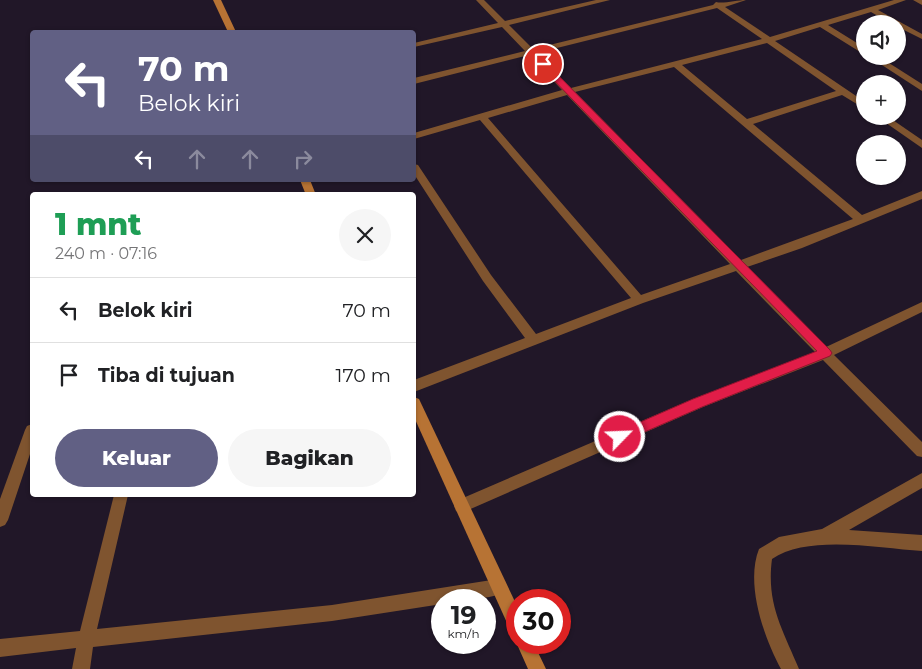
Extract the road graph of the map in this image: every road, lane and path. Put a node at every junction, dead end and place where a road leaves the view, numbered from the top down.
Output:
1 (217, 0) edge
2 (480, 0) edge
3 (606, 0) edge
4 (709, 0) edge
5 (742, 0) edge
6 (902, 0) edge
7 (917, 0) edge
8 (922, 3) edge
9 (719, 6) junction
10 (873, 10) junction
11 (503, 24) junction
12 (821, 24) junction
13 (231, 30) edge
14 (922, 37) edge
15 (770, 40) junction
16 (416, 45) edge
17 (856, 46) edge
18 (532, 53) junction
19 (677, 65) junction
20 (886, 65) edge
21 (416, 80) edge
22 (922, 88) edge
23 (569, 91) junction
24 (844, 91) junction
25 (856, 100) edge
26 (482, 116) junction
27 (745, 123) junction
28 (893, 125) edge
29 (416, 135) edge
30 (922, 145) edge
31 (416, 170) edge
32 (922, 195) edge
33 (861, 220) junction
34 (739, 264) junction
35 (639, 300) junction
36 (922, 307) edge
37 (533, 340) junction
38 (826, 353) junction
39 (416, 385) edge
40 (416, 407) edge
41 (30, 436) edge
42 (922, 451) edge
43 (922, 480) edge
44 (121, 497) edge
45 (461, 506) junction
46 (0, 520) edge
47 (824, 536) junction
48 (922, 543) edge
49 (498, 587) junction
50 (506, 603) edge
51 (86, 640) junction
52 (0, 648) edge
53 (530, 654) edge
54 (81, 669) edge
55 (537, 669) edge
56 (790, 669) edge

1 - 13 street
2 - 11 street
3 - 11 street
4 - 9 street
5 - 9 street
6 - 10 street
7 - 8 street
9 - 15 street
9 - 18 street
10 - 12 street
10 - 14 street
11 - 16 street
11 - 18 street
12 - 15 street
12 - 17 street
15 - 19 street
15 - 24 street
18 - 21 street
18 - 23 street
19 - 23 street
19 - 27 street
20 - 22 street
23 - 26 street
23 - 34 street
24 - 25 street
24 - 27 street
26 - 29 street
26 - 35 street
27 - 33 street
28 - 30 street
31 - 37 street
32 - 33 street
33 - 34 street
34 - 35 street
34 - 38 street
35 - 37 street
36 - 38 street
37 - 39 street
38 - 42 street
38 - 45 street
40 - 45 street
41 - 46 street
43 - 47 street
44 - 51 street
45 - 49 street
47 - 48 street
47 - 56 street
49 - 50 street
49 - 51 street
51 - 52 street
51 - 54 street
53 - 55 street

